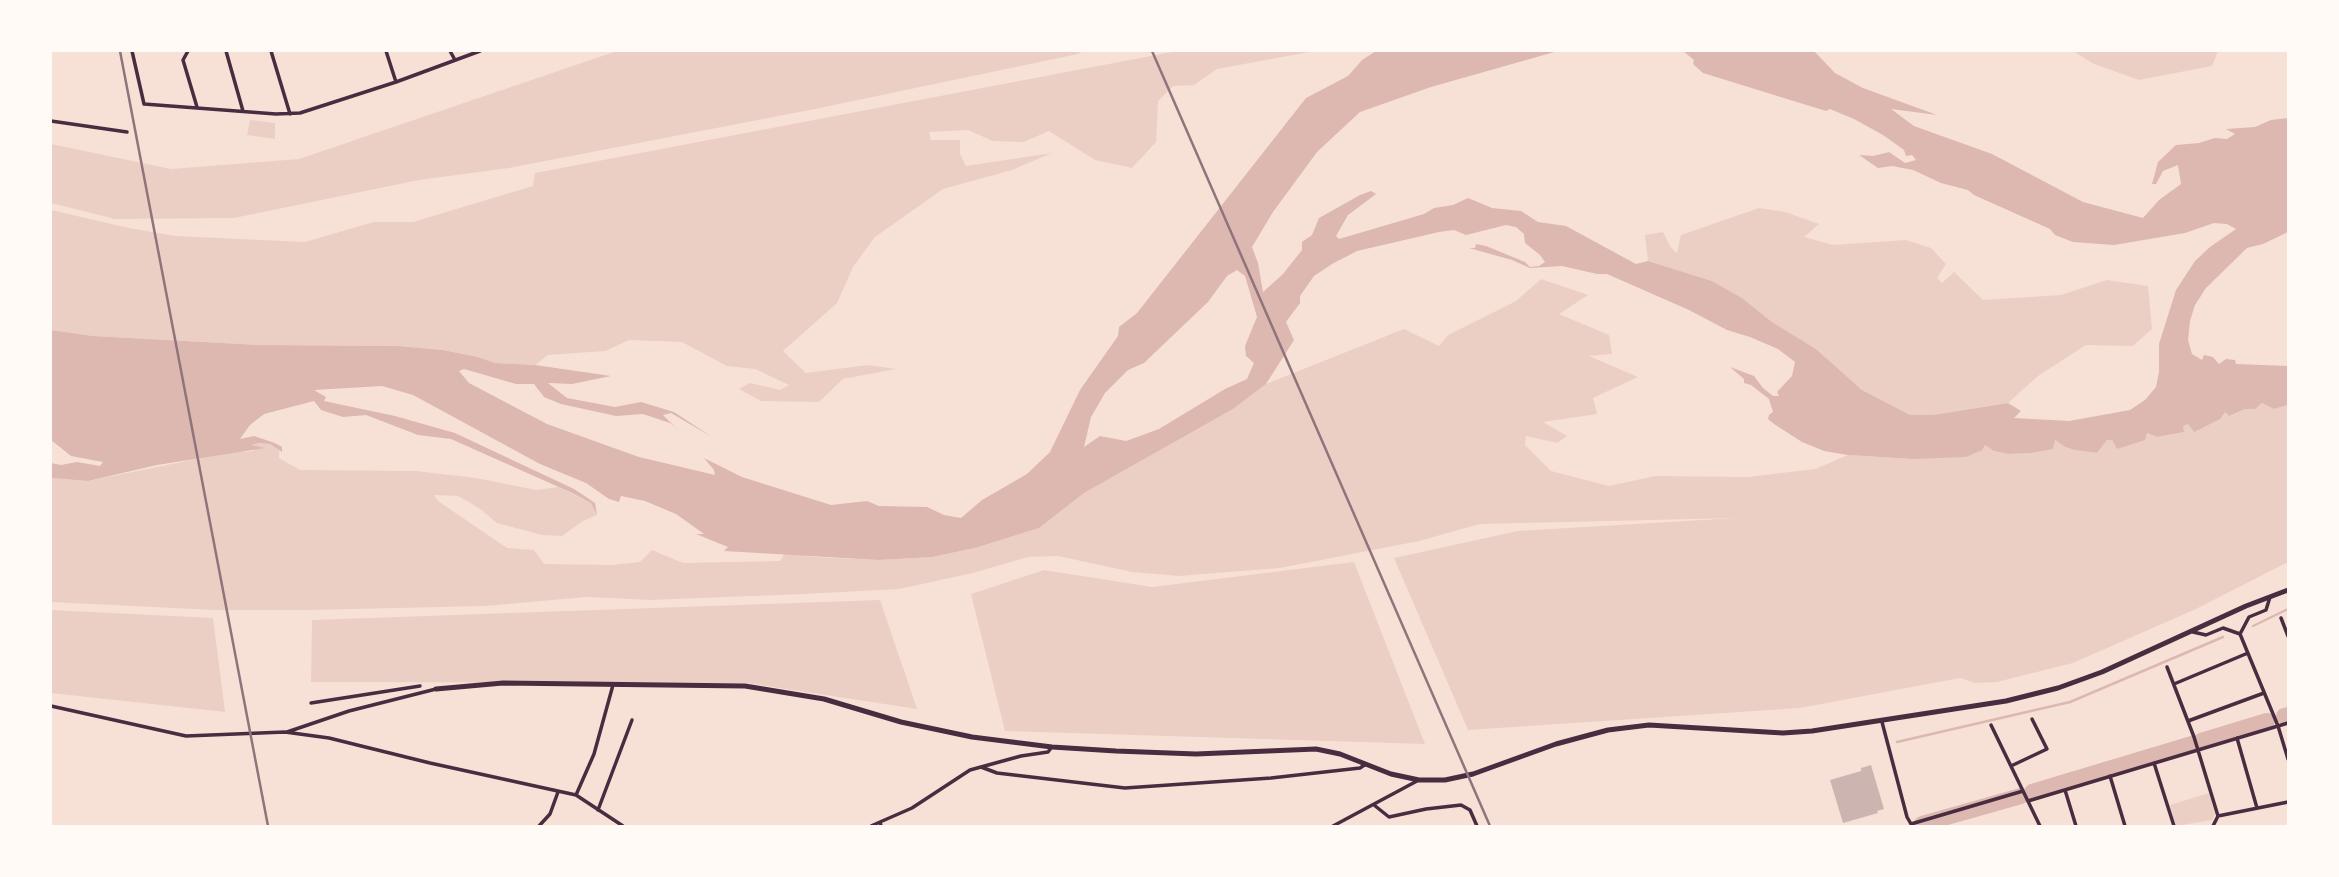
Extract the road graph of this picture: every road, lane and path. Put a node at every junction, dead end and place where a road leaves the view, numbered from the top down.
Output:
1 (132, 51) edge
2 (188, 51) edge
3 (226, 51) edge
4 (271, 51) edge
5 (386, 51) edge
6 (450, 51) edge
7 (480, 51) edge
8 (455, 60) junction
9 (396, 82) junction
10 (197, 107) junction
11 (243, 111) junction
12 (290, 114) junction
13 (51, 121) edge
14 (127, 132) dead end
15 (2288, 590) edge
16 (2271, 597) junction
17 (2281, 618) dead end
18 (2190, 631) junction
19 (2240, 634) junction
20 (2288, 636) edge
21 (2248, 653) junction
22 (2167, 667) dead end
23 (613, 684) junction
24 (2174, 684) junction
25 (421, 687) dead end
26 (436, 689) joint
27 (2264, 693) junction
28 (311, 703) dead end
29 (51, 706) edge
30 (2032, 719) dead end
31 (632, 720) dead end
32 (2188, 721) junction
33 (1882, 722) junction
34 (2288, 723) edge
35 (1991, 725) dead end
36 (2278, 726) junction
37 (285, 732) junction
38 (2237, 738) junction
39 (1052, 747) junction
40 (2198, 749) junction
41 (2288, 760) edge
42 (2154, 763) junction
43 (1366, 764) junction
44 (2011, 766) junction
45 (981, 767) junction
46 (2110, 776) junction
47 (1419, 780) junction
48 (2065, 790) junction
49 (2023, 791) junction
50 (558, 792) junction
51 (576, 795) junction
52 (2028, 801) junction
53 (2288, 802) edge
54 (1374, 805) junction
55 (2257, 808) junction
56 (598, 810) junction
57 (2218, 816) junction
58 (880, 824) edge
59 (539, 826) edge
60 (623, 826) edge
61 (871, 826) edge
62 (1333, 826) edge
63 (1477, 826) edge
64 (2040, 826) edge
65 (2076, 826) edge
66 (2125, 826) edge
67 (2174, 826) edge
68 (2213, 826) edge

1 - 10 street
2 - 10 street
3 - 11 street
4 - 12 street
5 - 9 street
6 - 8 street
7 - 8 street
8 - 9 street
9 - 12 street
10 - 11 street
11 - 12 street
13 - 14 street
15 - 16 street
16 - 18 street
16 - 19 street
17 - 20 street
18 - 19 street
18 - 33 street
19 - 21 street
21 - 24 street
21 - 27 street
22 - 24 street
23 - 26 street
23 - 39 street
23 - 51 street
24 - 32 street
25 - 28 street
26 - 37 street
27 - 32 street
27 - 36 street
29 - 37 street
30 - 44 street
31 - 56 street
32 - 40 street
33 - 47 street
33 - 49 street
34 - 36 street
35 - 44 street
36 - 38 street
36 - 41 street
37 - 50 street
38 - 40 street
38 - 55 street
39 - 43 street
39 - 45 street
40 - 42 street
40 - 57 street
42 - 46 street
42 - 67 street
43 - 45 street
43 - 47 street
44 - 49 street
45 - 58 street
46 - 48 street
46 - 66 street
47 - 54 street
48 - 52 street
48 - 65 street
49 - 52 street
50 - 51 street
50 - 59 street
51 - 56 street
52 - 64 street
53 - 55 street
54 - 62 street
54 - 63 street
55 - 57 street
56 - 60 street
57 - 68 street
58 - 61 street

